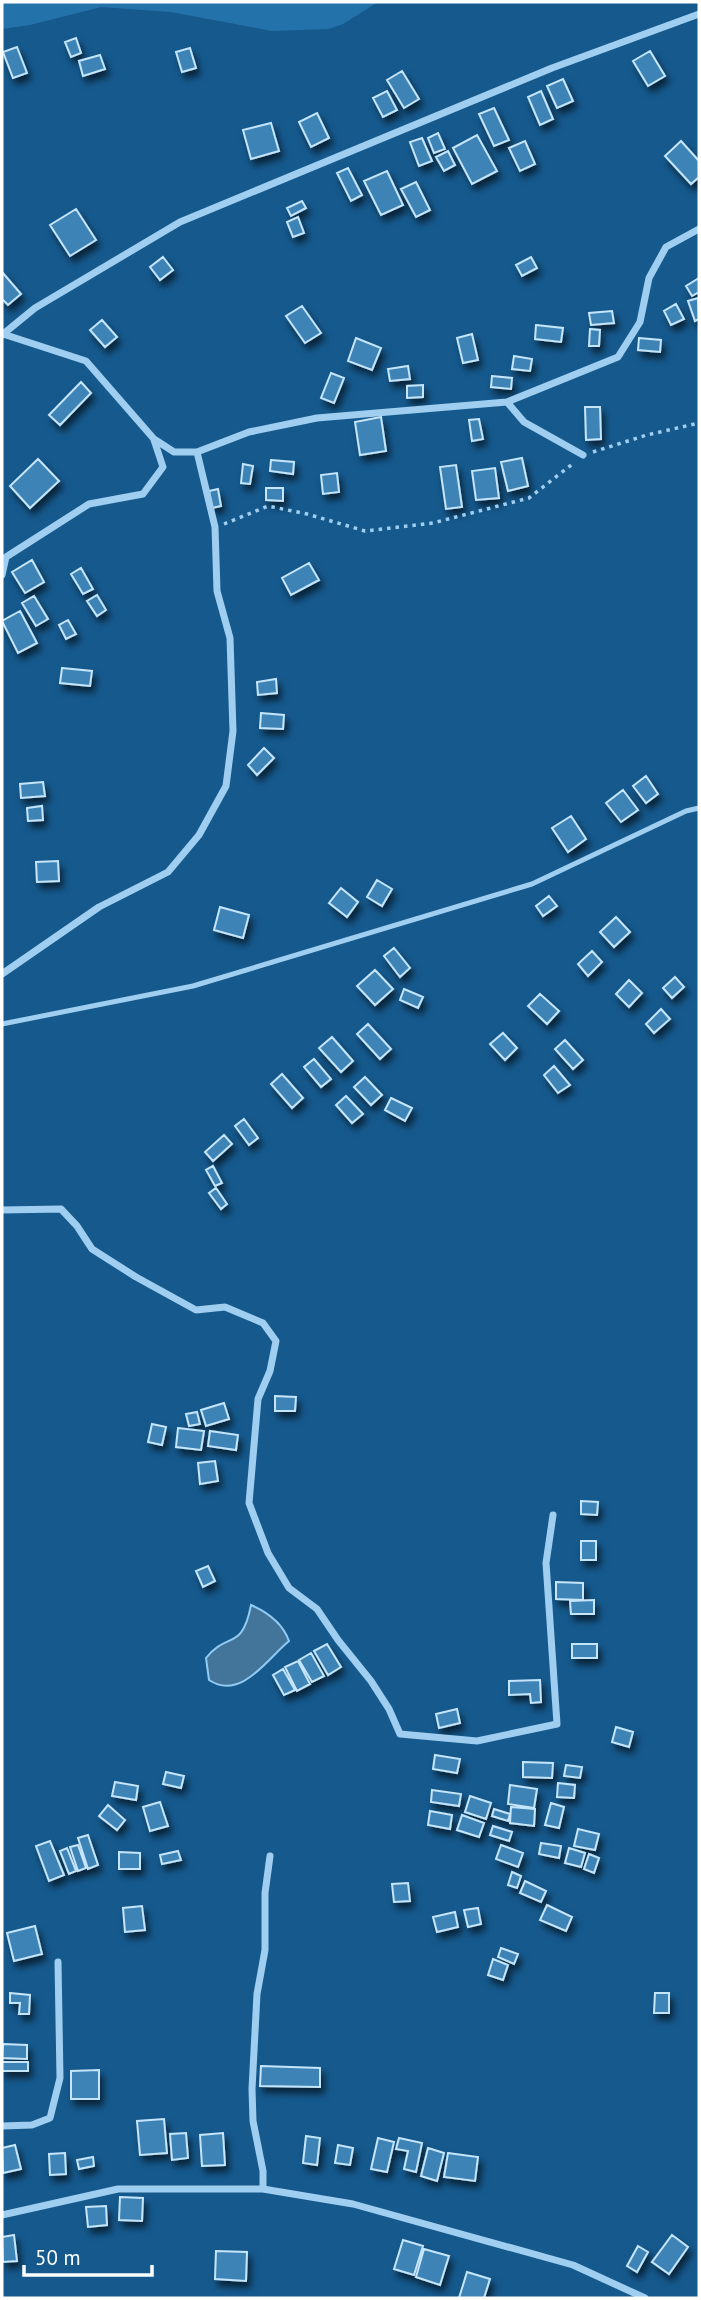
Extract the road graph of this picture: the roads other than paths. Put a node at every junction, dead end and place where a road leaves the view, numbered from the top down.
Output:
1 (699, 14) edge
2 (699, 229) edge
3 (2, 335) edge
4 (507, 402) junction
5 (154, 439) junction
6 (197, 452) junction
7 (583, 455) road end
8 (2, 575) edge
9 (699, 808) edge
10 (2, 974) edge
11 (2, 1024) edge
12 (2, 1210) edge
13 (553, 1515) dead end
14 (270, 1856) dead end
15 (58, 1962) dead end
16 (2, 2126) edge
17 (263, 2189) junction
18 (2, 2215) edge
19 (645, 2298) edge

1 - 3 street
2 - 4 street
3 - 5 street
4 - 6 street
4 - 7 street
5 - 6 street
5 - 8 street
6 - 10 street
9 - 11 lane
12 - 13 street
14 - 17 street
15 - 16 street
17 - 18 street
17 - 19 street

